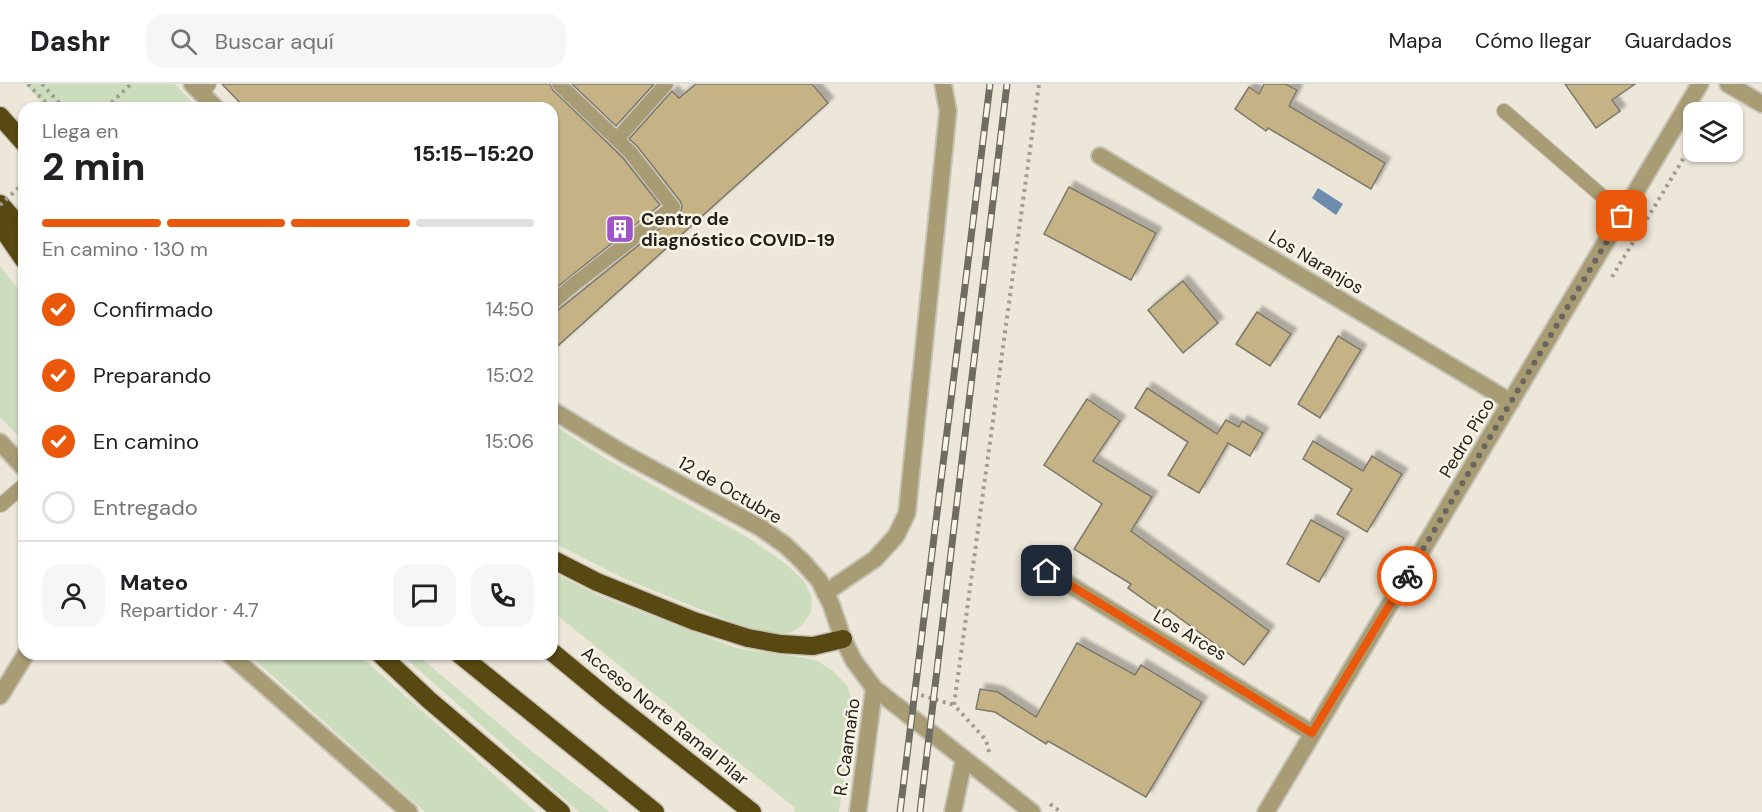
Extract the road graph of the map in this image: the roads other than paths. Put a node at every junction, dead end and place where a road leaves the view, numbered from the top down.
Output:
1 (559, 84) edge
2 (666, 84) edge
3 (1700, 84) edge
4 (1728, 84) edge
5 (201, 87) edge
6 (946, 88) edge
7 (212, 102) edge
8 (1762, 104) edge
9 (1504, 111) dead end
10 (0, 116) edge
11 (18, 136) edge
12 (617, 139) junction
13 (1100, 156) dead end
14 (0, 205) edge
15 (1622, 216) junction
16 (18, 224) edge
17 (0, 225) edge
18 (18, 251) edge
19 (558, 298) edge
20 (1511, 402) junction
21 (558, 414) edge
22 (0, 442) edge
23 (18, 462) edge
24 (18, 490) edge
25 (1, 505) edge
26 (558, 562) edge
27 (1047, 571) dead end
28 (825, 592) junction
29 (843, 639) junction
30 (558, 657) edge
31 (22, 660) edge
32 (236, 660) edge
33 (386, 660) edge
34 (466, 660) edge
35 (874, 688) junction
36 (0, 696) edge
37 (1312, 733) junction
38 (964, 759) junction
39 (409, 812) edge
40 (561, 812) edge
41 (654, 812) edge
42 (752, 812) edge
43 (858, 812) edge
44 (953, 812) edge
45 (1032, 812) edge
46 (1266, 812) edge

1 - 12 lane
2 - 12 lane
3 - 15 street, Pedro Pico
4 - 8 street
5 - 7 street
6 - 28 street
9 - 15 lane
10 - 11 highway
12 - 19 lane
13 - 20 street, Los Naranjos
14 - 16 highway
15 - 20 street, Pedro Pico
17 - 18 highway
20 - 37 street, Pedro Pico
21 - 28 street, 12 de Octubre
22 - 23 street
24 - 25 lane
26 - 29 highway
27 - 37 street, Los Arces
28 - 29 street, 12 de Octubre
29 - 35 street, 12 de Octubre
30 - 42 highway, Acceso Norte Ramal Pilar
31 - 36 street
32 - 39 street
33 - 40 highway
34 - 41 highway
35 - 38 street, 12 de Octubre
35 - 43 street, R. Caamaño
37 - 46 street, Pedro Pico
38 - 44 street
38 - 45 street, 12 de Octubre

